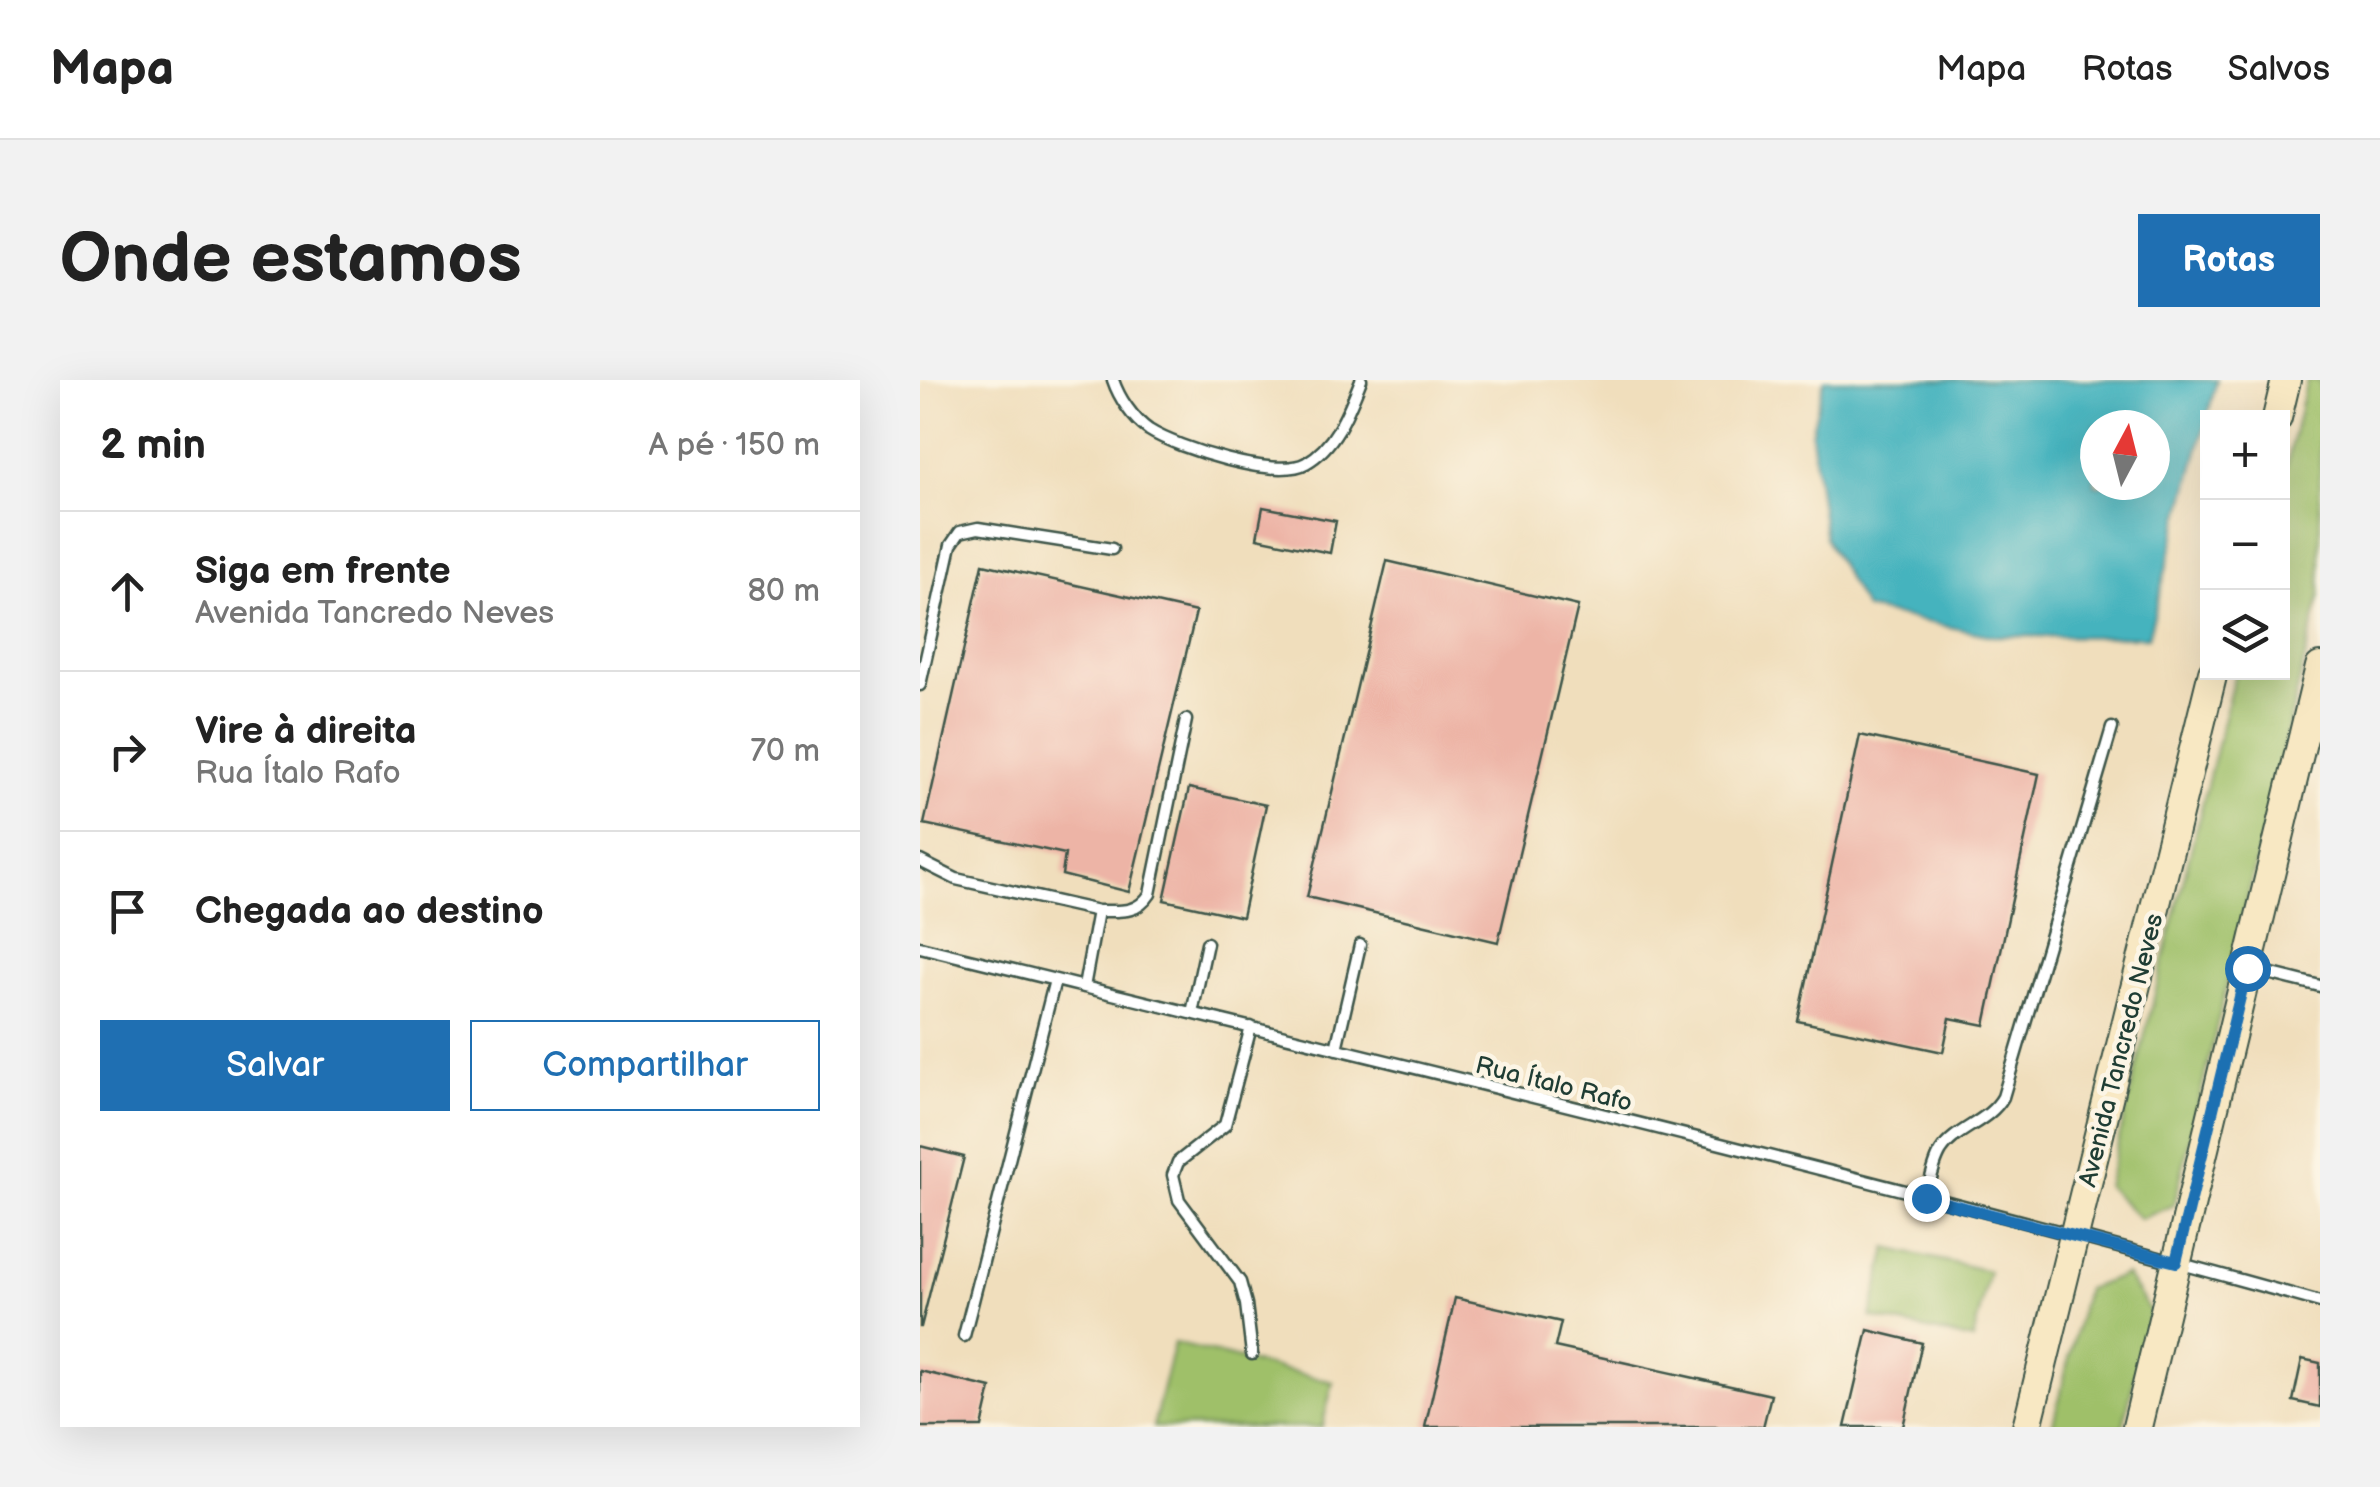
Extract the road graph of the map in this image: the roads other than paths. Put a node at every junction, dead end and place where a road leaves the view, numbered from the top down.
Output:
1 (1113, 380) edge
2 (1361, 380) edge
3 (2286, 380) edge
4 (2279, 410) edge
5 (1112, 549) dead end
6 (2320, 667) edge
7 (2212, 680) edge
8 (920, 686) edge
9 (1186, 720) dead end
10 (2112, 728) dead end
11 (920, 862) edge
12 (1098, 911) junction
13 (1207, 943) dead end
14 (1360, 946) dead end
15 (920, 947) edge
16 (2247, 968) junction
17 (1055, 980) junction
18 (2320, 986) edge
19 (1084, 987) junction
20 (1192, 1013) junction
21 (1252, 1027) junction
22 (1336, 1048) junction
23 (1926, 1198) junction
24 (2074, 1235) junction
25 (2176, 1262) junction
26 (2320, 1302) edge
27 (964, 1336) dead end
28 (1252, 1354) dead end
29 (2027, 1427) edge
30 (2138, 1427) edge

1 - 2 lane
3 - 4 main road
5 - 8 lane
6 - 16 main road
7 - 24 main road, Avenida Tancredo Neves
9 - 12 lane
10 - 23 lane
11 - 12 lane
12 - 19 lane
13 - 20 lane
14 - 22 lane
15 - 17 lane, Rua Ítalo Rafo
16 - 18 lane
16 - 25 main road
17 - 19 lane, Rua Ítalo Rafo
17 - 27 lane
19 - 20 lane, Rua Ítalo Rafo
20 - 21 lane, Rua Ítalo Rafo
21 - 22 lane, Rua Ítalo Rafo
21 - 28 lane
22 - 23 lane, Rua Ítalo Rafo
23 - 24 lane, Rua Ítalo Rafo
24 - 25 lane, Rua Ítalo Rafo
24 - 29 main road, Avenida Tancredo Neves
25 - 26 lane, Rua Ítalo Rafo
25 - 30 main road

